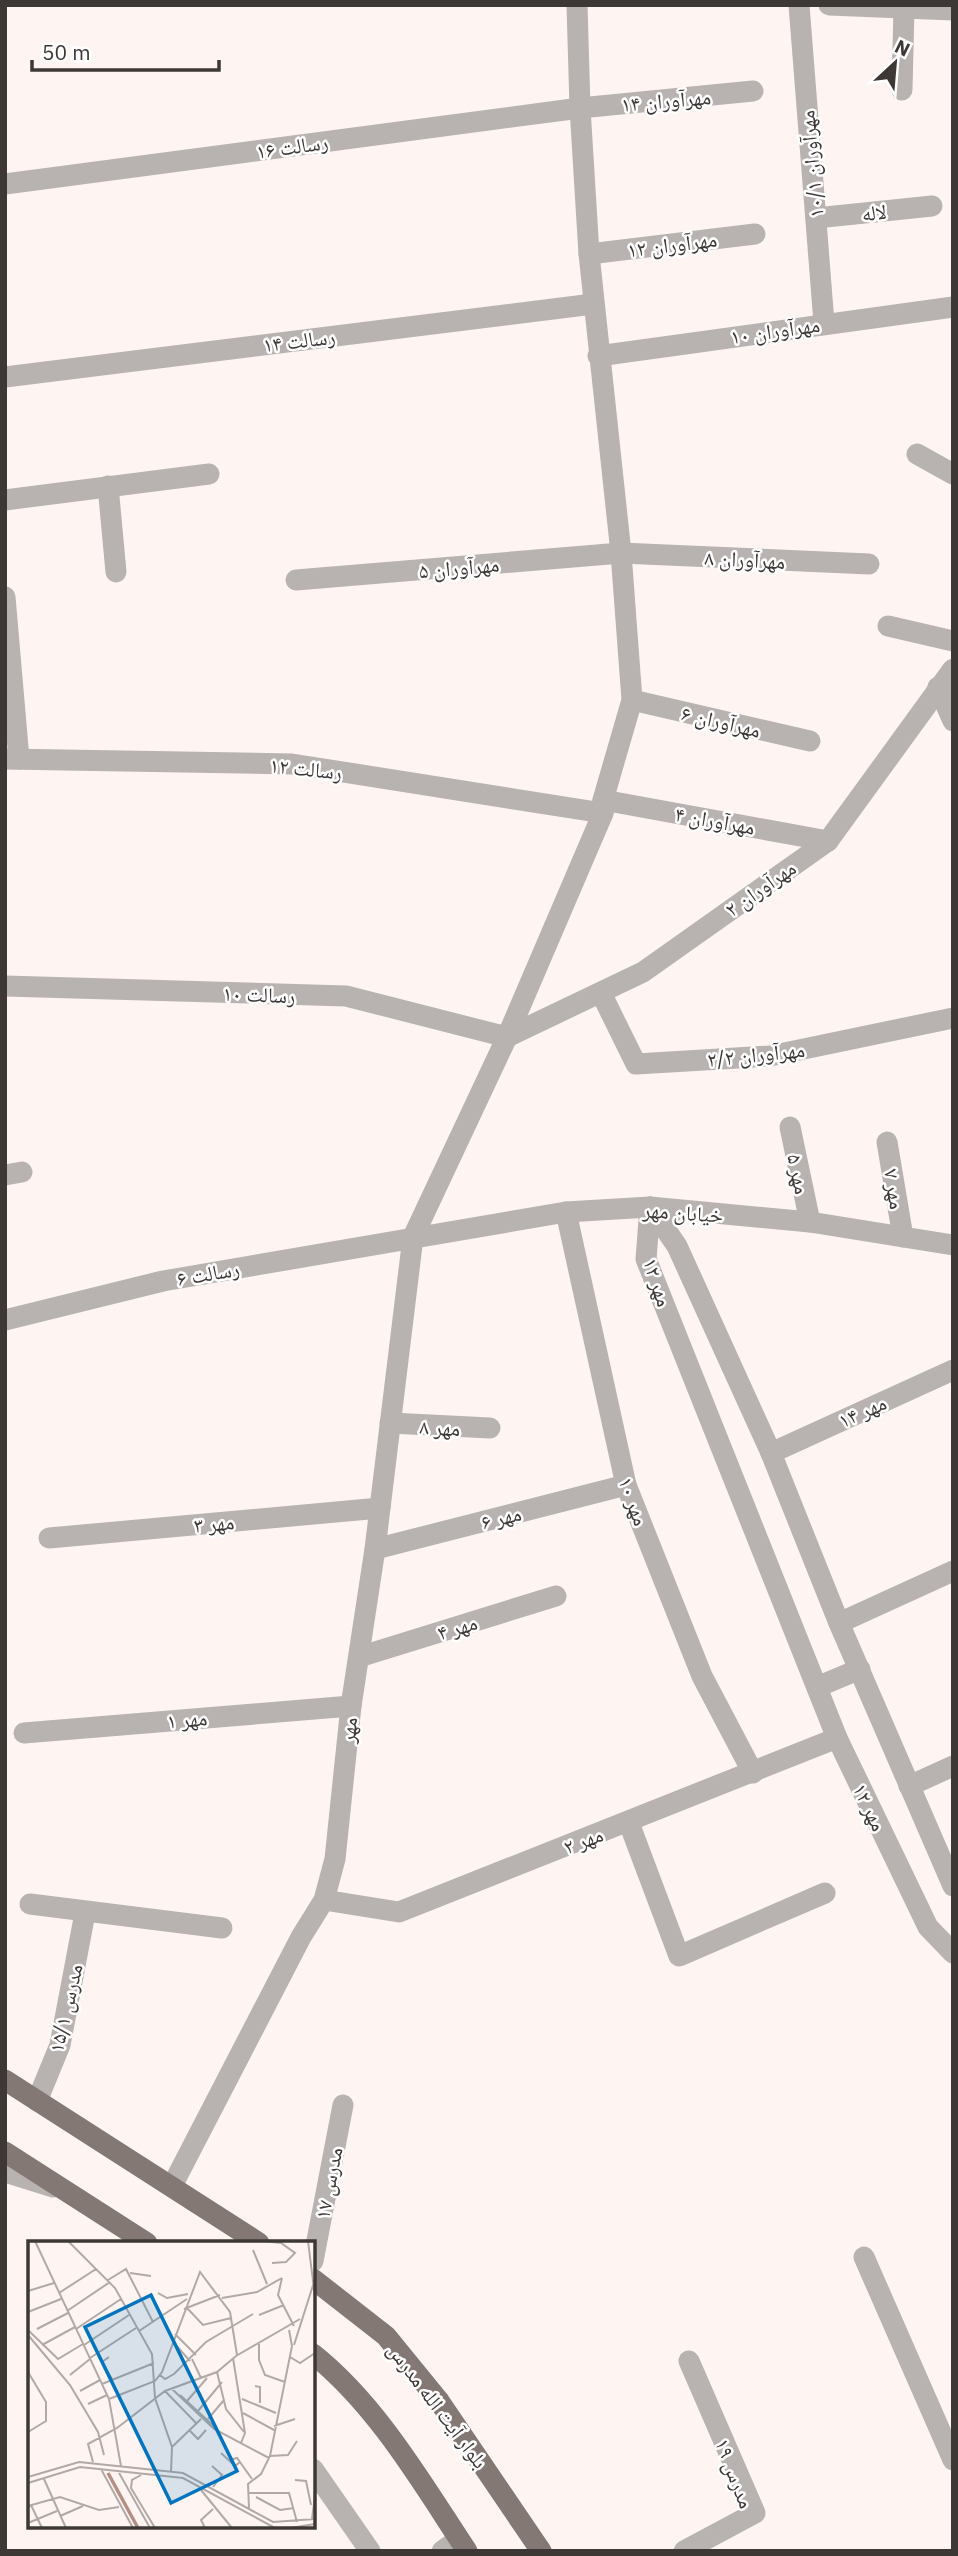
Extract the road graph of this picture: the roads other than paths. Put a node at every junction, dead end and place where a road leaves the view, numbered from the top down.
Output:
1 (577, 5) edge
2 (799, 5) edge
3 (830, 5) edge
4 (904, 8) junction
5 (953, 10) edge
6 (902, 90) dead end
7 (753, 91) dead end
8 (580, 108) junction
9 (5, 184) edge
10 (932, 206) dead end
11 (816, 218) junction
12 (755, 234) dead end
13 (589, 254) junction
14 (593, 304) junction
15 (953, 307) edge
16 (824, 323) junction
17 (598, 356) junction
18 (5, 377) edge
19 (917, 454) dead end
20 (209, 474) dead end
21 (953, 474) edge
22 (108, 486) junction
23 (5, 500) edge
24 (621, 553) junction
25 (869, 564) dead end
26 (116, 572) dead end
27 (296, 580) dead end
28 (5, 597) edge
29 (888, 626) dead end
30 (953, 640) edge
31 (953, 670) edge
32 (938, 687) junction
33 (632, 700) junction
34 (953, 721) edge
35 (810, 741) dead end
36 (12, 759) edge
37 (603, 807) junction
38 (828, 841) junction
39 (5, 986) edge
40 (601, 993) junction
41 (953, 1018) edge
42 (507, 1037) junction
43 (790, 1127) dead end
44 (887, 1142) dead end
45 (650, 1208) junction
46 (566, 1212) junction
47 (810, 1222) junction
48 (413, 1237) junction
49 (903, 1237) junction
50 (953, 1245) edge
51 (5, 1320) edge
52 (953, 1370) edge
53 (390, 1423) junction
54 (490, 1428) dead end
55 (771, 1452) junction
56 (626, 1485) junction
57 (380, 1508) junction
58 (49, 1538) dead end
59 (375, 1549) junction
60 (953, 1571) edge
61 (556, 1597) dead end
62 (839, 1623) junction
63 (359, 1657) junction
64 (860, 1669) junction
65 (817, 1687) junction
66 (351, 1706) junction
67 (24, 1733) dead end
68 (837, 1738) junction
69 (953, 1766) edge
70 (752, 1773) junction
71 (909, 1786) junction
72 (629, 1822) junction
73 (953, 1886) edge
74 (825, 1894) dead end
75 (324, 1900) junction
76 (30, 1904) dead end
77 (85, 1913) junction
78 (222, 1928) dead end
79 (953, 1953) edge
80 (5, 2080) edge
81 (37, 2101) junction
82 (343, 2105) dead end
83 (5, 2152) edge
84 (5, 2172) edge
85 (172, 2186) junction
86 (66, 2191) junction
87 (145, 2241) edge
88 (256, 2241) edge
89 (315, 2251) edge
90 (863, 2257) dead end
91 (315, 2281) edge
92 (315, 2356) edge
93 (689, 2361) dead end
94 (953, 2460) edge
95 (315, 2472) edge
96 (456, 2547) edge
97 (370, 2551) edge
98 (541, 2551) edge
99 (684, 2551) edge

1 - 8 street
2 - 11 street, مهرآوران ۱۰/۱
3 - 4 street
4 - 5 street
4 - 6 street
7 - 8 street, ۱۴ مهرآوران
8 - 9 street, رسالت ۱۶
8 - 13 street
10 - 11 street, لاله
11 - 16 street, مهرآوران ۱۰/۱
12 - 13 street, مهرآوران ۱۲
13 - 14 street
14 - 17 street
14 - 18 street, رسالت ۱۴
15 - 16 street, مهرآوران ۱۰
16 - 17 street, مهرآوران ۱۰
17 - 24 street
19 - 21 street
20 - 22 street
22 - 23 street
22 - 26 street
24 - 25 street, مهرآوران ۸
24 - 27 street, مهرآوران ۵
24 - 33 street
28 - 36 street
29 - 30 street
31 - 32 street, مهرآوران ۲
32 - 34 street
32 - 38 street, مهرآوران ۲
33 - 35 street, مهرآوران ۶
33 - 37 street, مهر
36 - 37 street, رسالت ۱۲
37 - 38 street, مهرآوران ۴
37 - 42 street, مهر
38 - 40 street, مهرآوران ۲
39 - 42 street, رسالت ۱۰
40 - 41 street, مهرآوران ۲/۲
40 - 42 street, مهرآوران ۲
42 - 48 street, مهر
43 - 47 street, مهر ۵
44 - 49 street, مهر ۷
45 - 46 street, خیابان مهر
45 - 47 street, خیابان مهر
45 - 55 street, مهر ۱۲
45 - 65 street, مهر ۱۲
46 - 48 street, خیابان مهر
46 - 56 street, مهر ۱۰
47 - 49 street, خیابان مهر
48 - 51 street, رسالت ۶
48 - 53 street, مهر
49 - 50 street, خیابان مهر
52 - 55 street, مهر ۱۴
53 - 54 street, مهر ۸
53 - 57 street, مهر
55 - 62 street, مهر ۱۲
56 - 59 street, مهر ۶
56 - 70 street, مهر ۱۰
57 - 58 street, مهر ۳
57 - 59 street, مهر
59 - 63 street, مهر
60 - 62 street
61 - 63 street, مهر ۴
62 - 64 street, مهر ۱۲
63 - 66 street, مهر
64 - 65 street
64 - 71 street, مهر ۱۲
65 - 68 street, مهر ۱۲
66 - 67 street, مهر ۱
66 - 75 street, مهر
68 - 70 street, مهر ۲
68 - 79 street, مهر ۱۲
69 - 71 street
70 - 72 street, مهر ۲
71 - 73 street, مهر ۱۲
72 - 74 street
72 - 75 street, مهر ۲
75 - 85 street, مهر
76 - 77 street
77 - 78 street
77 - 81 street, مدرس ۱۵/۱
80 - 81 main road
81 - 85 main road
82 - 89 street, مدرس ۱۷
83 - 86 main road
84 - 86 street
85 - 88 main road
86 - 87 main road
90 - 94 street
91 - 98 main road, بلوار آیت الله مدرس
92 - 96 main road
93 - 99 street, مدرس ۱۹
95 - 97 street

